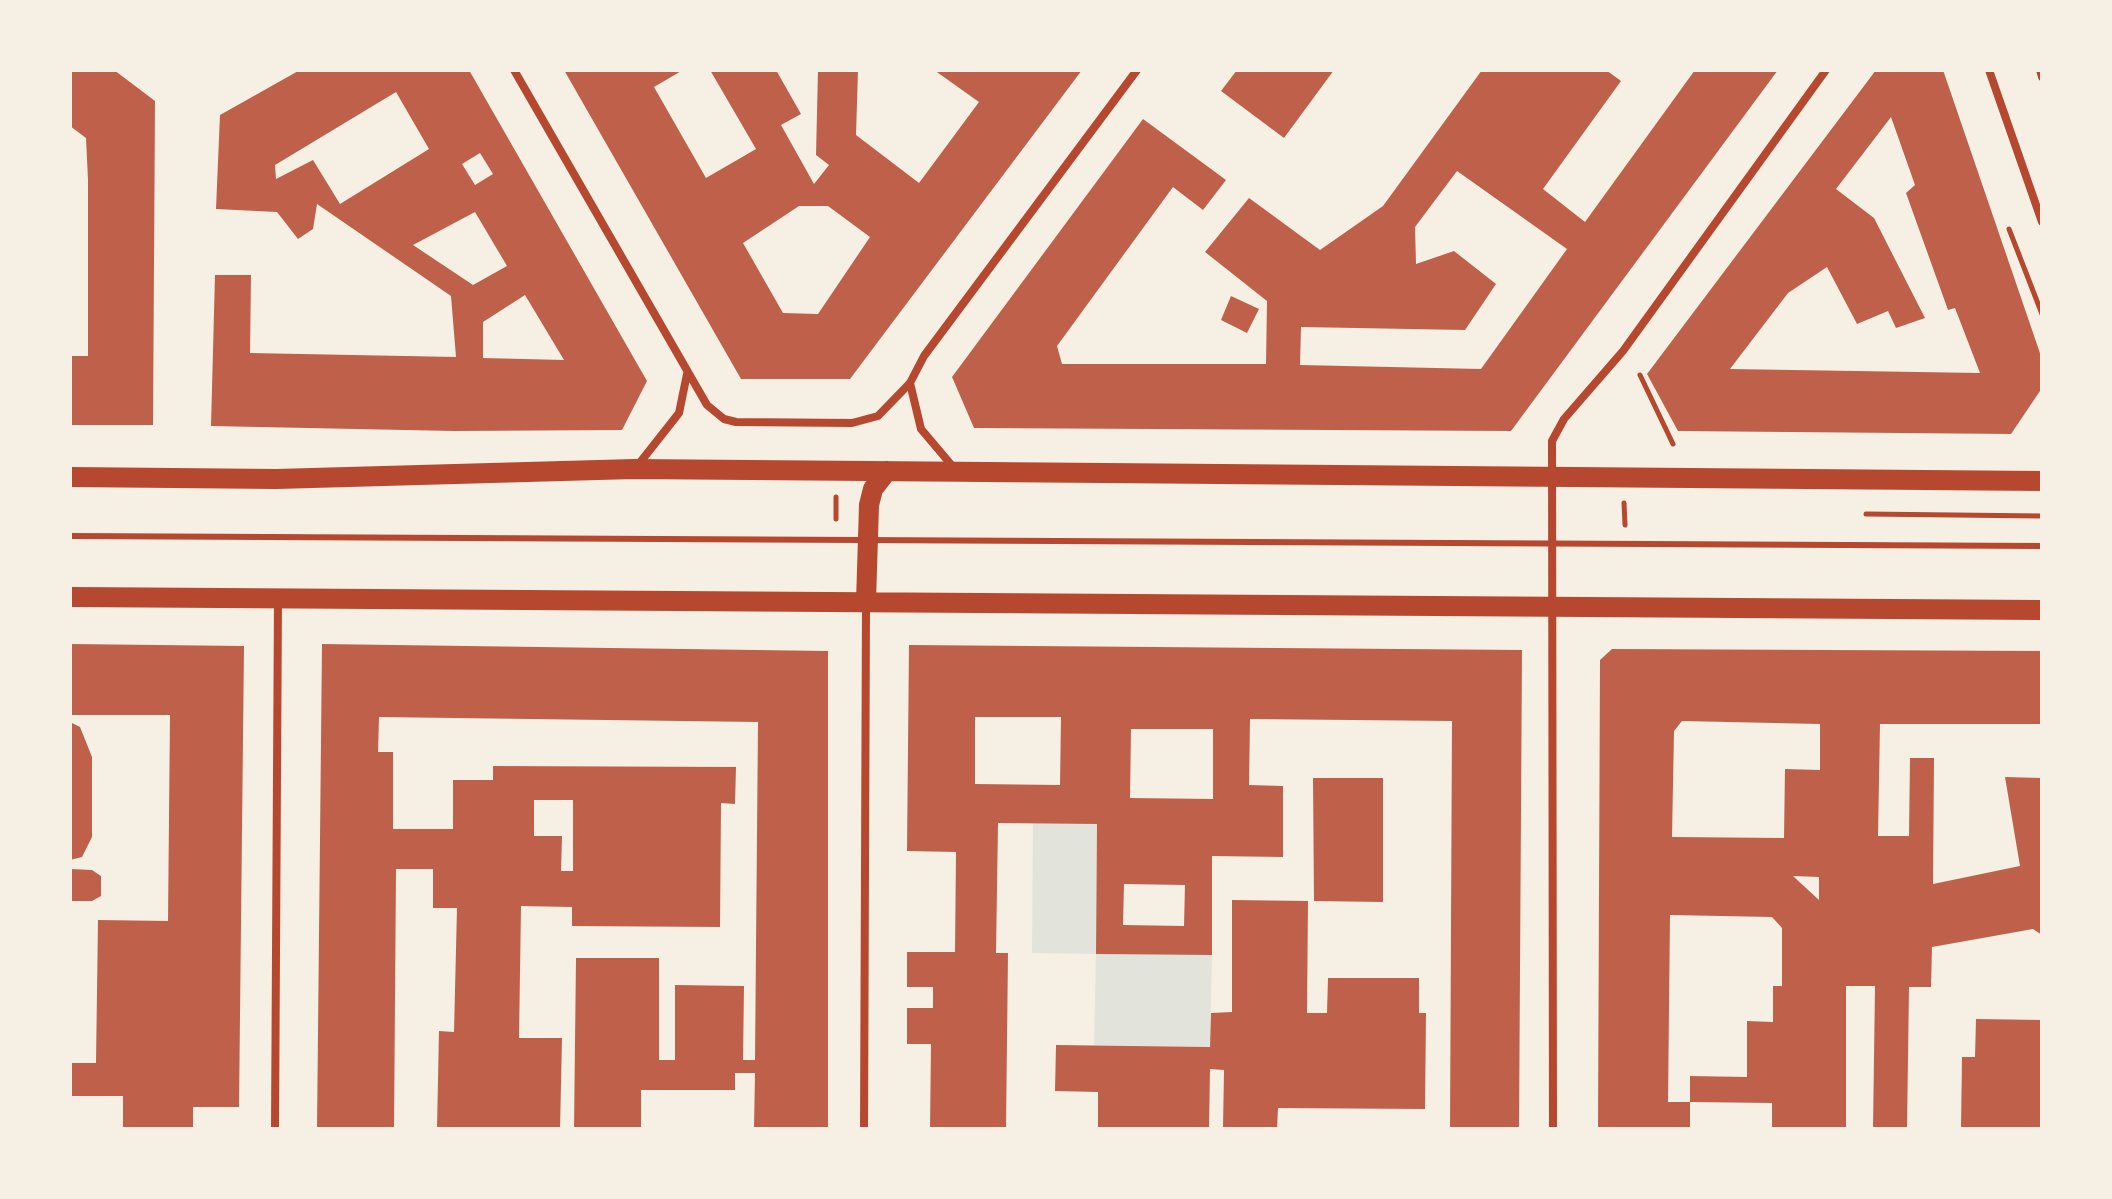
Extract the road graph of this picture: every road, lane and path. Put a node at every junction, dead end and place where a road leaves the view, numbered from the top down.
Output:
1 (514, 70) edge
2 (1137, 70) edge
3 (1826, 70) edge
4 (1989, 70) edge
5 (2040, 70) edge
6 (2042, 77) edge
7 (2042, 222) edge
8 (2009, 229) dead end
9 (2042, 314) edge
10 (687, 373) junction
11 (1640, 375) dead end
12 (910, 383) junction
13 (1673, 444) dead end
14 (634, 469) junction
15 (887, 471) junction
16 (957, 471) junction
17 (70, 477) edge
18 (2037, 477) edge
19 (1552, 478) junction
20 (1624, 502) dead end
21 (1866, 514) dead end
22 (2042, 516) edge
23 (1625, 525) dead end
24 (70, 536) edge
25 (866, 538) junction
26 (1551, 546) junction
27 (2042, 546) edge
28 (70, 597) edge
29 (278, 598) junction
30 (866, 602) junction
31 (1552, 606) junction
32 (2042, 610) edge
33 (275, 1129) edge
34 (864, 1129) edge
35 (1553, 1129) edge

1 - 10 street
2 - 12 street
3 - 19 street
4 - 7 street
5 - 6 street
8 - 9 path
10 - 12 street
10 - 14 street
11 - 13 path
12 - 16 street
14 - 15 main road
14 - 17 main road
15 - 16 main road
15 - 25 main road
16 - 19 main road
18 - 19 main road
19 - 26 street
20 - 23 path
21 - 22 path
24 - 25 lane
25 - 26 lane
25 - 30 main road
26 - 27 lane
26 - 31 street
28 - 29 main road
29 - 30 main road
29 - 33 street
30 - 31 main road
30 - 34 street
31 - 32 main road
31 - 35 street

